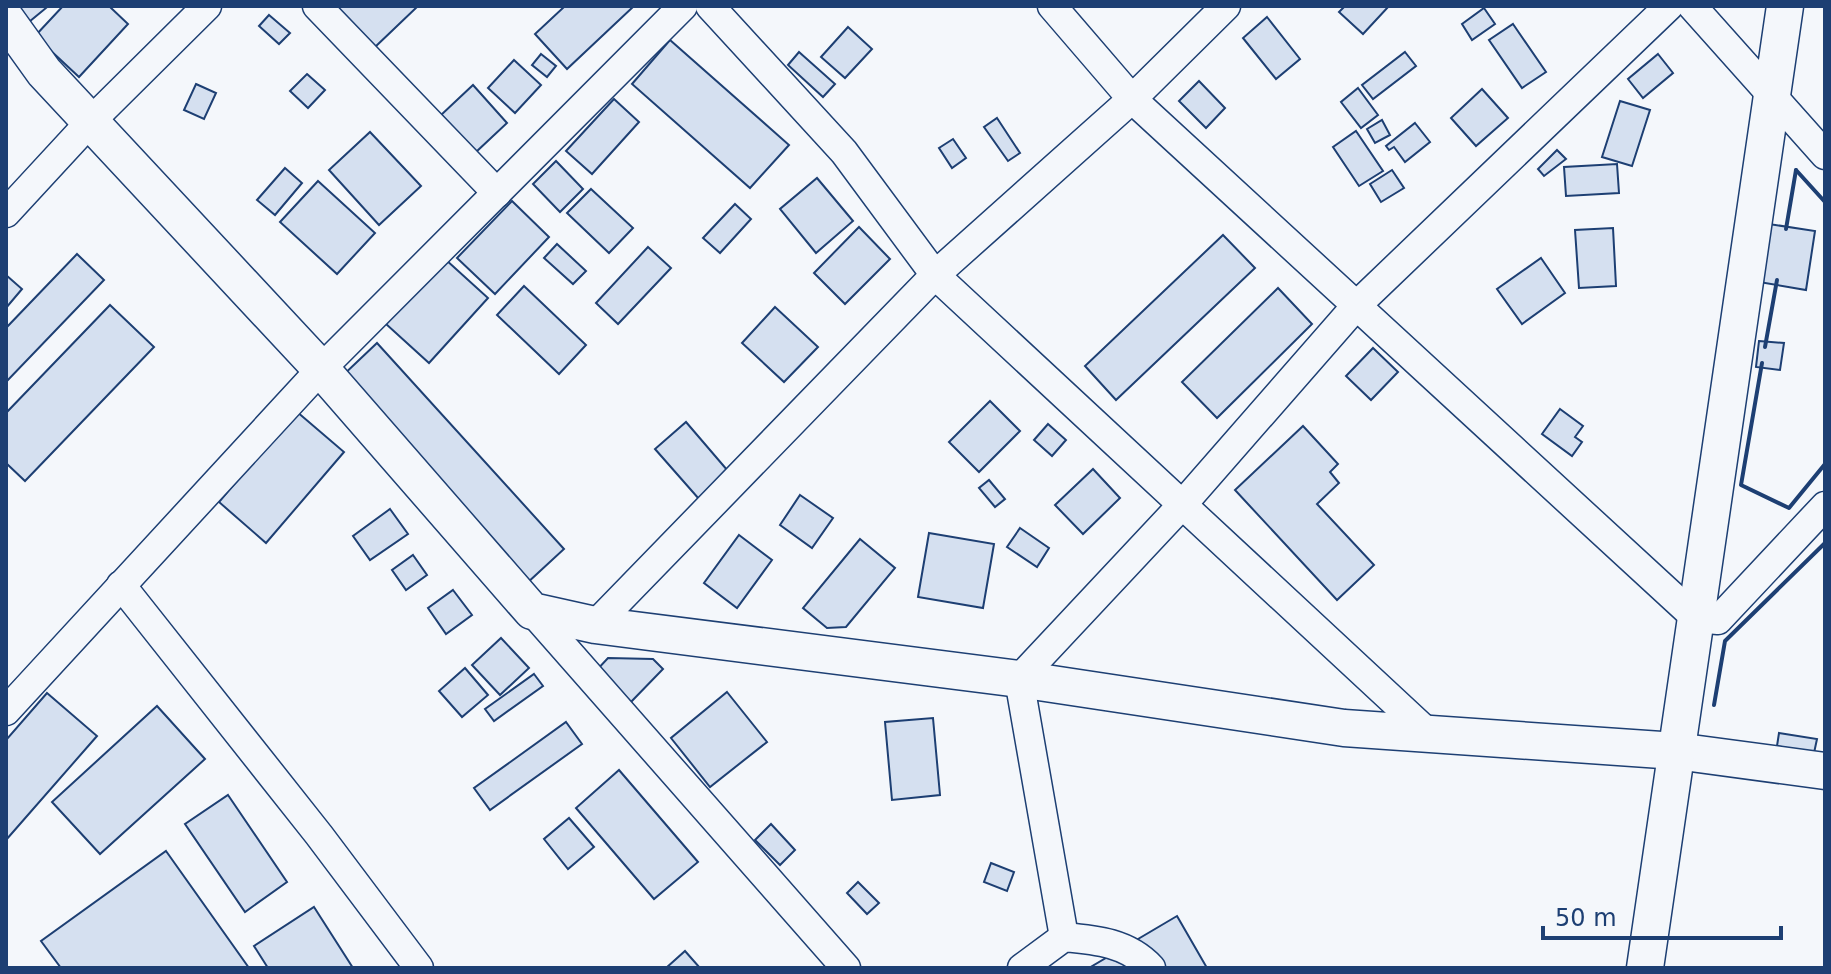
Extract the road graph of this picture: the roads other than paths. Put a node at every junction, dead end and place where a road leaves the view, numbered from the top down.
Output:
1 (207, 6) edge
2 (317, 6) edge
3 (683, 6) edge
4 (710, 6) edge
5 (1052, 6) edge
6 (1226, 6) edge
7 (1669, 6) edge
8 (1692, 6) edge
9 (1785, 6) edge
10 (6, 19) edge
11 (1772, 96) junction
12 (1132, 99) junction
13 (90, 122) junction
14 (1825, 155) edge
15 (497, 193) junction
16 (6, 213) edge
17 (935, 275) junction
18 (1356, 306) junction
19 (321, 369) junction
20 (1182, 505) junction
21 (1825, 506) edge
22 (121, 585) junction
23 (532, 611) junction
24 (1696, 618) junction
25 (595, 625) junction
26 (1019, 679) junction
27 (6, 711) edge
28 (1427, 732) junction
29 (1676, 751) junction
30 (1825, 771) edge
31 (1064, 937) junction
32 (419, 968) edge
33 (846, 968) edge
34 (1022, 968) edge
35 (1151, 968) edge
36 (1645, 968) edge

1 - 13 street
2 - 15 street
3 - 15 street
4 - 17 street
5 - 12 street
6 - 12 street
7 - 18 street
8 - 11 street
9 - 11 street
10 - 13 street
11 - 14 street
11 - 24 street
12 - 17 street
12 - 18 street
13 - 16 street
13 - 19 street
15 - 19 street
17 - 20 street
17 - 25 street
18 - 20 street
18 - 24 street
19 - 22 street
19 - 23 street
20 - 26 street
20 - 28 street
21 - 24 street
22 - 27 street
22 - 32 street
23 - 25 street
23 - 33 street
24 - 29 street
25 - 26 street
26 - 28 street
26 - 31 street
28 - 29 street
29 - 30 street
29 - 36 street
31 - 34 street
31 - 35 street

